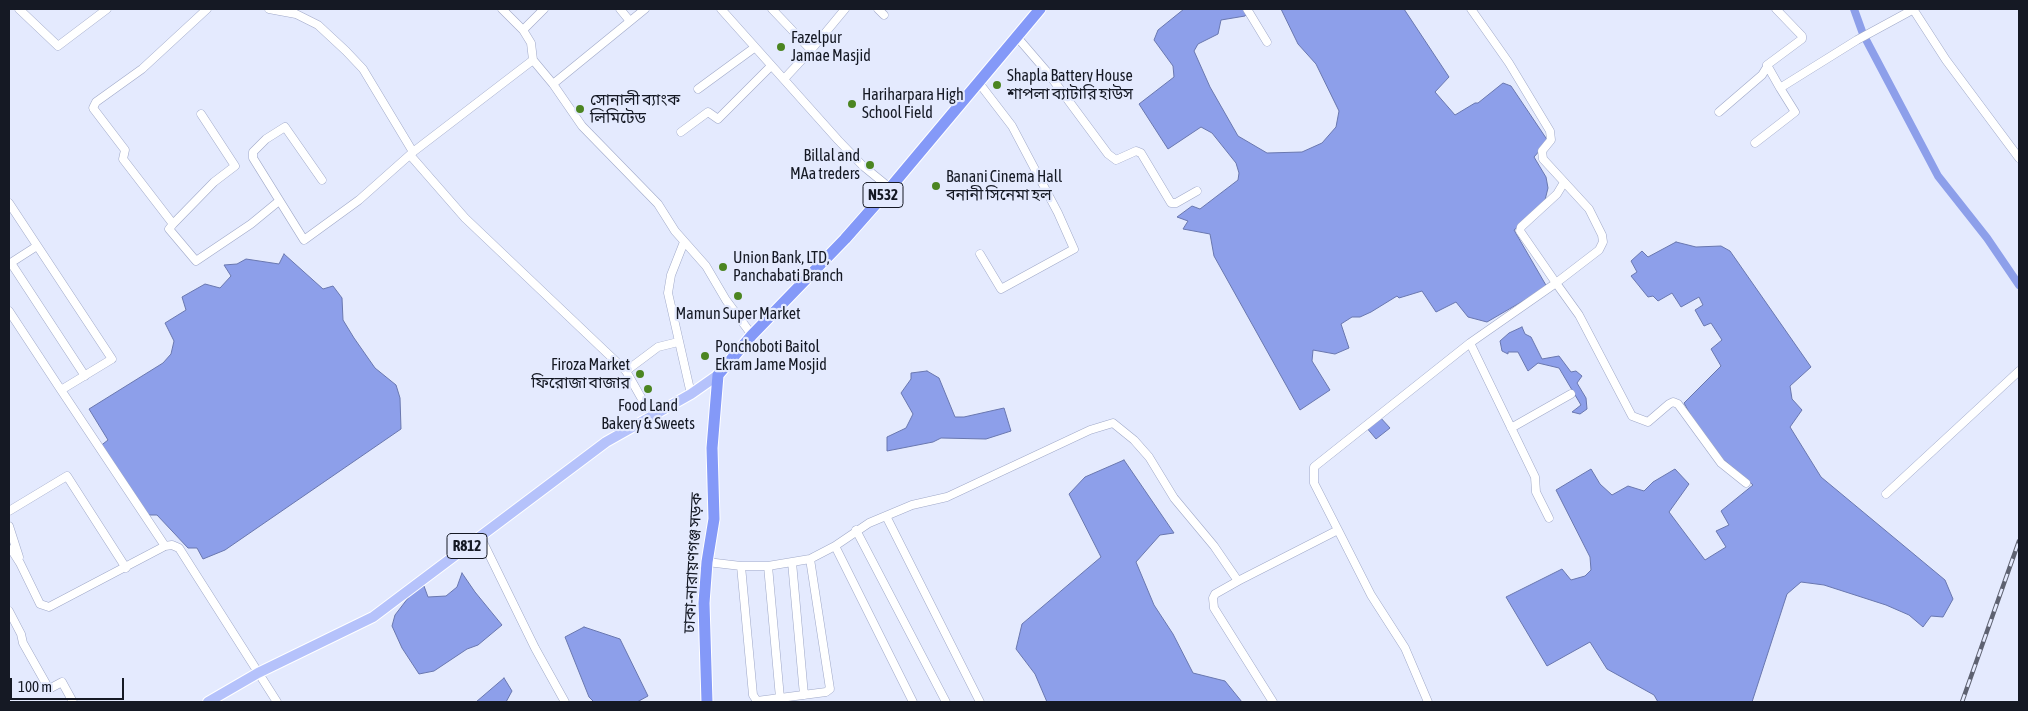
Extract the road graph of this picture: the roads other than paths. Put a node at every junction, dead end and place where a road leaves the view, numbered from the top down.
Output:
1 (19, 9) edge
2 (107, 9) edge
3 (207, 9) edge
4 (268, 9) edge
5 (502, 9) edge
6 (515, 9) edge
7 (544, 9) edge
8 (620, 9) edge
9 (645, 9) edge
10 (721, 9) edge
11 (772, 9) edge
12 (844, 9) edge
13 (1040, 9) edge
14 (1247, 9) edge
15 (1471, 9) edge
16 (1776, 9) edge
17 (1914, 9) edge
18 (513, 20) junction
19 (629, 20) junction
20 (523, 30) junction
21 (1017, 37) junction
22 (1267, 42) dead end
23 (754, 48) junction
24 (811, 50) junction
25 (533, 60) junction
26 (771, 66) junction
27 (1767, 67) junction
28 (785, 78) junction
29 (979, 82) junction
30 (553, 84) junction
31 (1780, 88) junction
32 (698, 90) dead end
33 (1719, 112) dead end
34 (201, 114) dead end
35 (681, 132) dead end
36 (1755, 143) dead end
37 (412, 154) junction
38 (2019, 158) edge
39 (322, 180) dead end
40 (1563, 184) junction
41 (890, 188) junction
42 (1198, 191) dead end
43 (279, 201) junction
44 (9, 203) edge
45 (173, 224) junction
46 (684, 242) junction
47 (37, 246) junction
48 (980, 254) dead end
49 (10, 264) edge
50 (1556, 282) junction
51 (9, 311) edge
52 (752, 335) junction
53 (678, 342) junction
54 (1470, 343) junction
55 (626, 371) junction
56 (2019, 371) edge
57 (718, 375) junction
58 (85, 376) junction
59 (61, 390) junction
60 (691, 394) junction
61 (1571, 394) dead end
62 (651, 415) junction
63 (1511, 428) junction
64 (1746, 483) dead end
65 (1886, 494) dead end
66 (9, 511) edge
67 (886, 516) junction
68 (1549, 518) dead end
69 (9, 526) edge
70 (856, 530) junction
71 (1338, 530) junction
72 (480, 536) junction
73 (165, 546) junction
74 (835, 546) junction
75 (9, 549) edge
76 (810, 559) junction
77 (707, 562) junction
78 (792, 562) junction
79 (20, 563) junction
80 (741, 566) junction
81 (768, 566) junction
82 (126, 568) junction
83 (1238, 581) junction
84 (9, 611) edge
85 (258, 673) junction
86 (804, 695) junction
87 (780, 698) junction
88 (73, 702) edge
89 (208, 702) edge
90 (277, 702) edge
91 (565, 702) edge
92 (706, 702) edge
93 (913, 702) edge
94 (946, 702) edge
95 (980, 702) edge
96 (1273, 702) edge
97 (1428, 702) edge

1 - 2 street
3 - 45 street
4 - 37 street
5 - 18 street
6 - 18 street
7 - 20 street
8 - 19 street
9 - 19 street
10 - 23 street
11 - 24 street
12 - 24 street
13 - 21 highway, N532
14 - 22 street
15 - 40 street
16 - 27 street
17 - 31 street
17 - 38 street
18 - 20 street
19 - 30 street
20 - 25 street
21 - 29 highway, N532
21 - 42 street
23 - 26 street
23 - 32 street
24 - 28 street
25 - 30 street
25 - 37 street
26 - 28 street
26 - 35 street
27 - 31 street
27 - 33 street
28 - 41 street
29 - 41 highway, N532
29 - 48 street
30 - 46 street
31 - 36 street
34 - 45 street
37 - 43 street
37 - 55 street
39 - 43 street
40 - 50 street
40 - 50 street
41 - 52 highway, N532
43 - 45 street
44 - 47 street
46 - 52 street
46 - 53 street
47 - 49 street
47 - 58 street
49 - 58 street
50 - 54 street
50 - 64 street
51 - 59 street
52 - 57 highway, N532
53 - 55 street
53 - 60 street
54 - 63 street
54 - 71 street
55 - 62 street
56 - 65 street
57 - 60 main road, R812
57 - 77 highway, ঢাকা-নারায়ণগঞ্জ সড়ক
58 - 59 street
59 - 73 street
60 - 62 main road, R812
61 - 63 street
62 - 72 main road, R812
63 - 68 street
66 - 82 street
67 - 70 street
67 - 83 street
67 - 95 street
69 - 79 street
70 - 74 street
70 - 94 street
71 - 83 street
71 - 97 street
72 - 85 main road, R812
72 - 91 street
73 - 82 street
73 - 85 street
74 - 76 street
74 - 93 street
75 - 79 street
76 - 78 street
76 - 86 street
77 - 80 street
77 - 92 highway, ঢাকা-নারায়ণগঞ্জ সড়ক
78 - 81 street
78 - 86 street
79 - 82 street
80 - 81 street
80 - 87 street
81 - 87 street
83 - 96 street
84 - 88 street
85 - 89 main road, R812
85 - 90 street
86 - 87 street

